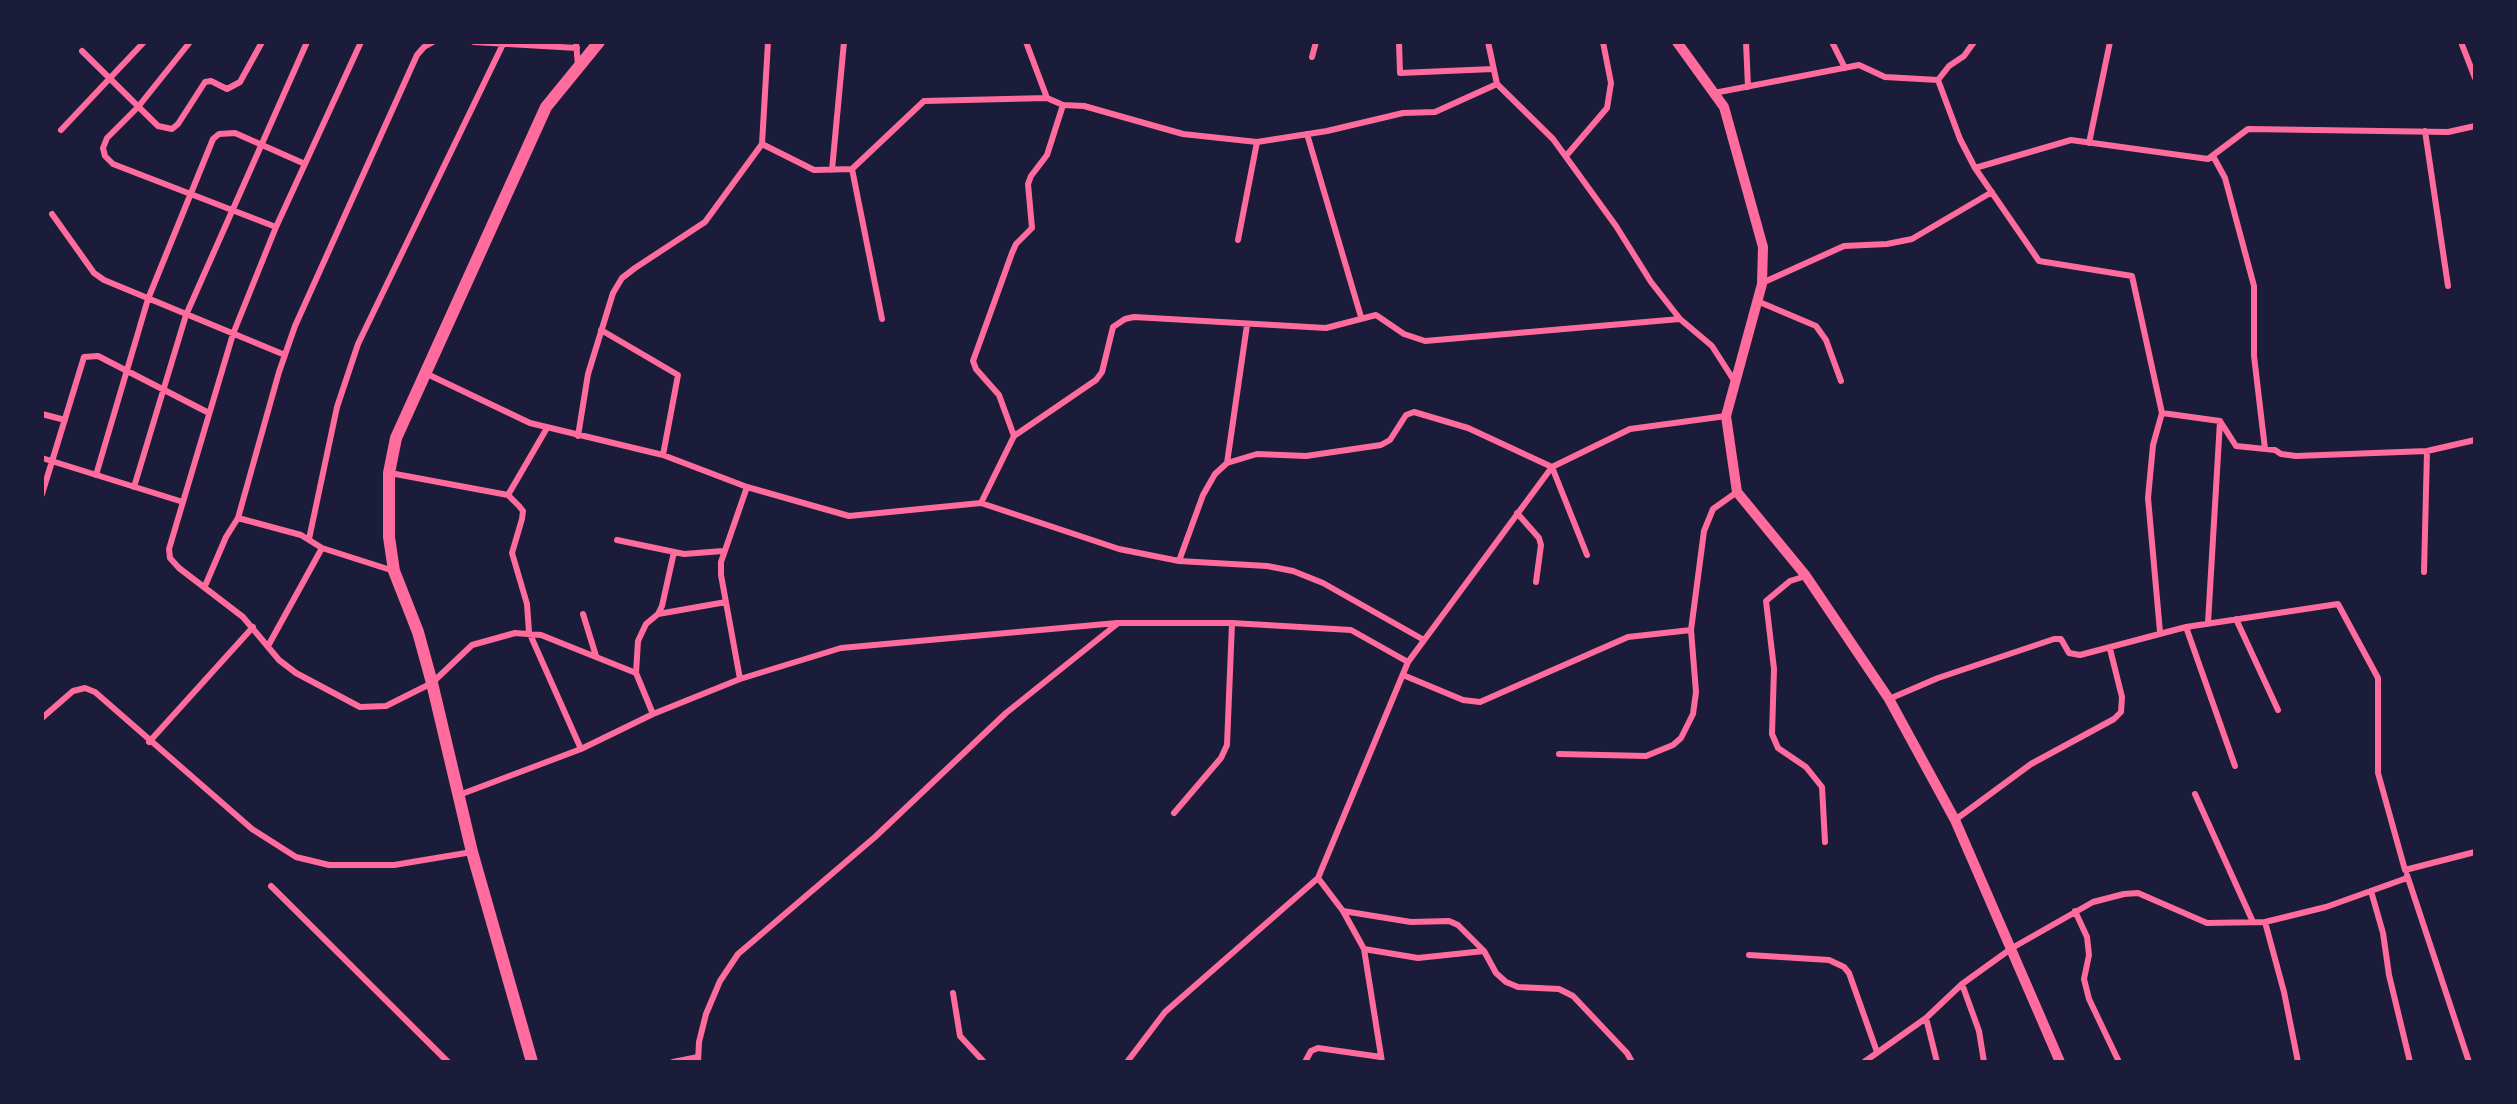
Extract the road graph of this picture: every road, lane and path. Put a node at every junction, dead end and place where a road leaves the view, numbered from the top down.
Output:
1 (144, 42) edge
2 (190, 42) edge
3 (262, 42) edge
4 (307, 42) edge
5 (361, 42) edge
6 (432, 42) edge
7 (474, 42) edge
8 (599, 42) edge
9 (768, 42) edge
10 (844, 42) edge
11 (1026, 42) edge
12 (1316, 42) edge
13 (1399, 42) edge
14 (1488, 42) edge
15 (1603, 42) edge
16 (1677, 42) edge
17 (1746, 42) edge
18 (1832, 42) edge
19 (1974, 42) edge
20 (2110, 42) edge
21 (2461, 42) edge
22 (504, 43) edge
23 (576, 45) edge
24 (82, 51) dead end
25 (1312, 57) dead end
26 (1845, 68) junction
27 (1493, 69) junction
28 (578, 70) junction
29 (110, 78) junction
30 (2475, 78) edge
31 (1938, 80) junction
32 (1497, 84) junction
33 (1748, 87) junction
34 (1714, 93) junction
35 (1047, 98) junction
36 (1063, 105) junction
37 (138, 107) junction
38 (2475, 126) edge
39 (61, 130) dead end
40 (2426, 131) junction
41 (1307, 134) junction
42 (1257, 142) junction
43 (2089, 143) junction
44 (261, 144) junction
45 (762, 144) junction
46 (1566, 156) junction
47 (2213, 156) junction
48 (305, 164) junction
49 (1975, 168) junction
50 (852, 169) junction
51 (832, 170) junction
52 (1992, 192) junction
53 (191, 194) junction
54 (232, 210) junction
55 (52, 214) dead end
56 (276, 227) junction
57 (1238, 240) dead end
58 (1762, 284) junction
59 (2448, 286) dead end
60 (148, 299) junction
61 (1757, 301) junction
62 (186, 315) junction
63 (1361, 317) junction
64 (882, 319) dead end
65 (1680, 319) junction
66 (1247, 325) junction
67 (601, 330) junction
68 (233, 334) junction
69 (285, 355) junction
70 (126, 370) junction
71 (424, 373) junction
72 (1841, 381) dead end
73 (1735, 382) junction
74 (163, 389) junction
75 (209, 413) junction
76 (2162, 413) junction
77 (42, 414) edge
78 (1726, 416) junction
79 (65, 420) junction
80 (2220, 421) junction
81 (547, 428) junction
82 (578, 436) junction
83 (1014, 436) junction
84 (2475, 440) edge
85 (2265, 449) junction
86 (2427, 451) junction
87 (663, 455) junction
88 (42, 458) edge
89 (52, 461) junction
90 (1227, 463) junction
91 (1552, 466) junction
92 (389, 473) junction
93 (96, 475) junction
94 (134, 487) junction
95 (747, 487) junction
96 (1737, 492) junction
97 (42, 494) edge
98 (508, 495) junction
99 (183, 502) junction
100 (981, 503) junction
101 (1517, 513) junction
102 (238, 518) junction
103 (309, 539) junction
104 (617, 540) dead end
105 (322, 548) junction
106 (723, 551) junction
107 (674, 552) junction
108 (1587, 555) dead end
109 (1179, 561) junction
110 (394, 571) junction
111 (2424, 572) dead end
112 (1806, 576) junction
113 (1536, 582) dead end
114 (206, 586) junction
115 (726, 602) junction
116 (583, 614) dead end
117 (658, 614) junction
118 (2236, 619) junction
119 (1118, 623) junction
120 (1232, 623) junction
121 (2208, 623) junction
122 (253, 627) junction
123 (2186, 627) junction
124 (1691, 630) junction
125 (529, 632) junction
126 (2160, 632) junction
127 (1424, 640) junction
128 (268, 646) junction
129 (2110, 649) junction
130 (596, 656) junction
131 (1408, 662) junction
132 (636, 673) junction
133 (1403, 675) junction
134 (740, 679) junction
135 (432, 682) junction
136 (1889, 699) junction
137 (2278, 710) dead end
138 (652, 714) junction
139 (42, 718) edge
140 (149, 742) junction
141 (581, 748) junction
142 (1559, 754) dead end
143 (2235, 765) dead end
144 (2195, 794) dead end
145 (459, 795) junction
146 (1174, 813) dead end
147 (1955, 820) junction
148 (1825, 842) dead end
149 (472, 852) junction
150 (2475, 852) edge
151 (2405, 870) junction
152 (1318, 878) junction
153 (2407, 878) junction
154 (271, 886) dead end
155 (2371, 891) junction
156 (1343, 911) junction
157 (2075, 911) junction
158 (2253, 922) junction
159 (2265, 922) junction
160 (2012, 948) junction
161 (1364, 949) junction
162 (1484, 951) junction
163 (1749, 955) dead end
164 (1962, 984) junction
165 (953, 993) dead end
166 (1926, 1018) junction
167 (1877, 1052) junction
168 (1381, 1059) edge
169 (698, 1060) edge
170 (448, 1062) edge
171 (532, 1062) edge
172 (673, 1062) edge
173 (984, 1062) edge
174 (1127, 1062) edge
175 (1305, 1062) edge
176 (1632, 1062) edge
177 (1864, 1062) edge
178 (1938, 1062) edge
179 (1984, 1062) edge
180 (2060, 1062) edge
181 (2119, 1062) edge
182 (2298, 1062) edge
183 (2410, 1062) edge
184 (2469, 1062) edge

1 - 29 street
2 - 37 street
3 - 37 street
4 - 44 street
5 - 48 street
6 - 69 street
7 - 22 street
8 - 28 main road
9 - 45 street
10 - 51 street
11 - 35 street
12 - 25 street
13 - 27 street
14 - 27 street
15 - 46 street
16 - 34 street
17 - 33 street
18 - 26 street
19 - 31 street
20 - 43 street
21 - 30 street
22 - 23 street
22 - 103 street
23 - 28 street
24 - 29 street
26 - 31 street
26 - 33 street
27 - 32 street
28 - 71 main road
29 - 37 street
29 - 39 street
31 - 49 street
32 - 41 street
32 - 46 street
33 - 34 street
34 - 58 street
35 - 36 street
35 - 50 street
36 - 42 street
36 - 83 street
37 - 53 street
38 - 40 street
40 - 47 street
40 - 59 street
41 - 42 street
41 - 63 street
42 - 57 street
43 - 47 street
43 - 49 street
44 - 48 street
44 - 53 street
44 - 54 street
45 - 51 street
45 - 67 street
46 - 65 street
47 - 85 street
48 - 56 street
49 - 52 street
50 - 51 street
50 - 64 street
52 - 58 street
52 - 76 street
53 - 54 street
53 - 60 street
54 - 56 street
54 - 62 street
55 - 60 street
56 - 68 street
58 - 61 street
60 - 62 street
60 - 70 street
61 - 72 street
61 - 73 street
62 - 68 street
62 - 74 street
63 - 65 street
63 - 66 street
65 - 73 street
66 - 83 street
66 - 90 street
67 - 82 street
67 - 87 street
68 - 69 street
68 - 75 street
69 - 102 street
70 - 74 street
70 - 79 street
70 - 93 street
71 - 81 street
71 - 92 main road
73 - 78 street
74 - 75 street
74 - 94 street
75 - 99 street
76 - 80 street
76 - 126 street
77 - 79 street
78 - 91 street
78 - 96 street
79 - 89 street
80 - 85 street
80 - 121 street
81 - 82 street
81 - 98 street
82 - 87 street
83 - 100 street
84 - 86 street
85 - 86 street
86 - 111 street
87 - 95 street
88 - 89 street
89 - 93 street
89 - 97 street
90 - 91 street
90 - 109 street
91 - 101 street
91 - 108 street
92 - 98 street
92 - 110 main road
93 - 94 street
94 - 99 street
95 - 100 street
95 - 106 street
96 - 112 street
96 - 124 street
98 - 125 street
99 - 114 street
100 - 109 street
101 - 113 street
101 - 127 street
102 - 103 street
102 - 114 street
103 - 105 street
104 - 107 street
105 - 110 street
105 - 128 street
106 - 107 street
106 - 115 street
107 - 117 street
109 - 127 street
110 - 135 main road
112 - 136 street
112 - 148 street
114 - 122 street
115 - 117 street
115 - 134 street
116 - 130 street
117 - 132 street
118 - 121 street
118 - 137 street
118 - 151 street
119 - 120 street
119 - 134 street
119 - 169 street
120 - 131 street
120 - 146 street
121 - 123 street
122 - 128 street
122 - 140 street
123 - 126 street
123 - 143 street
124 - 133 street
124 - 142 street
125 - 130 street
125 - 135 street
125 - 141 street
126 - 129 street
127 - 131 street
128 - 135 street
129 - 136 street
129 - 147 street
130 - 132 street
131 - 133 street
132 - 138 street
133 - 152 street
134 - 138 street
135 - 145 main road
136 - 147 street
138 - 141 street
139 - 140 street
140 - 149 street
141 - 145 street
144 - 158 street
145 - 149 main road
147 - 160 street
149 - 171 main road
150 - 151 street
151 - 153 street
152 - 156 street
152 - 174 street
153 - 155 street
153 - 184 street
154 - 170 street
155 - 159 street
155 - 183 street
156 - 161 street
156 - 162 street
157 - 158 street
157 - 160 street
157 - 181 street
158 - 159 street
159 - 182 street
160 - 164 street
160 - 180 street
161 - 162 street
161 - 168 street
162 - 176 street
163 - 167 street
164 - 166 street
164 - 179 street
165 - 173 street
166 - 167 street
166 - 178 street
167 - 177 street
168 - 175 street
169 - 172 street

